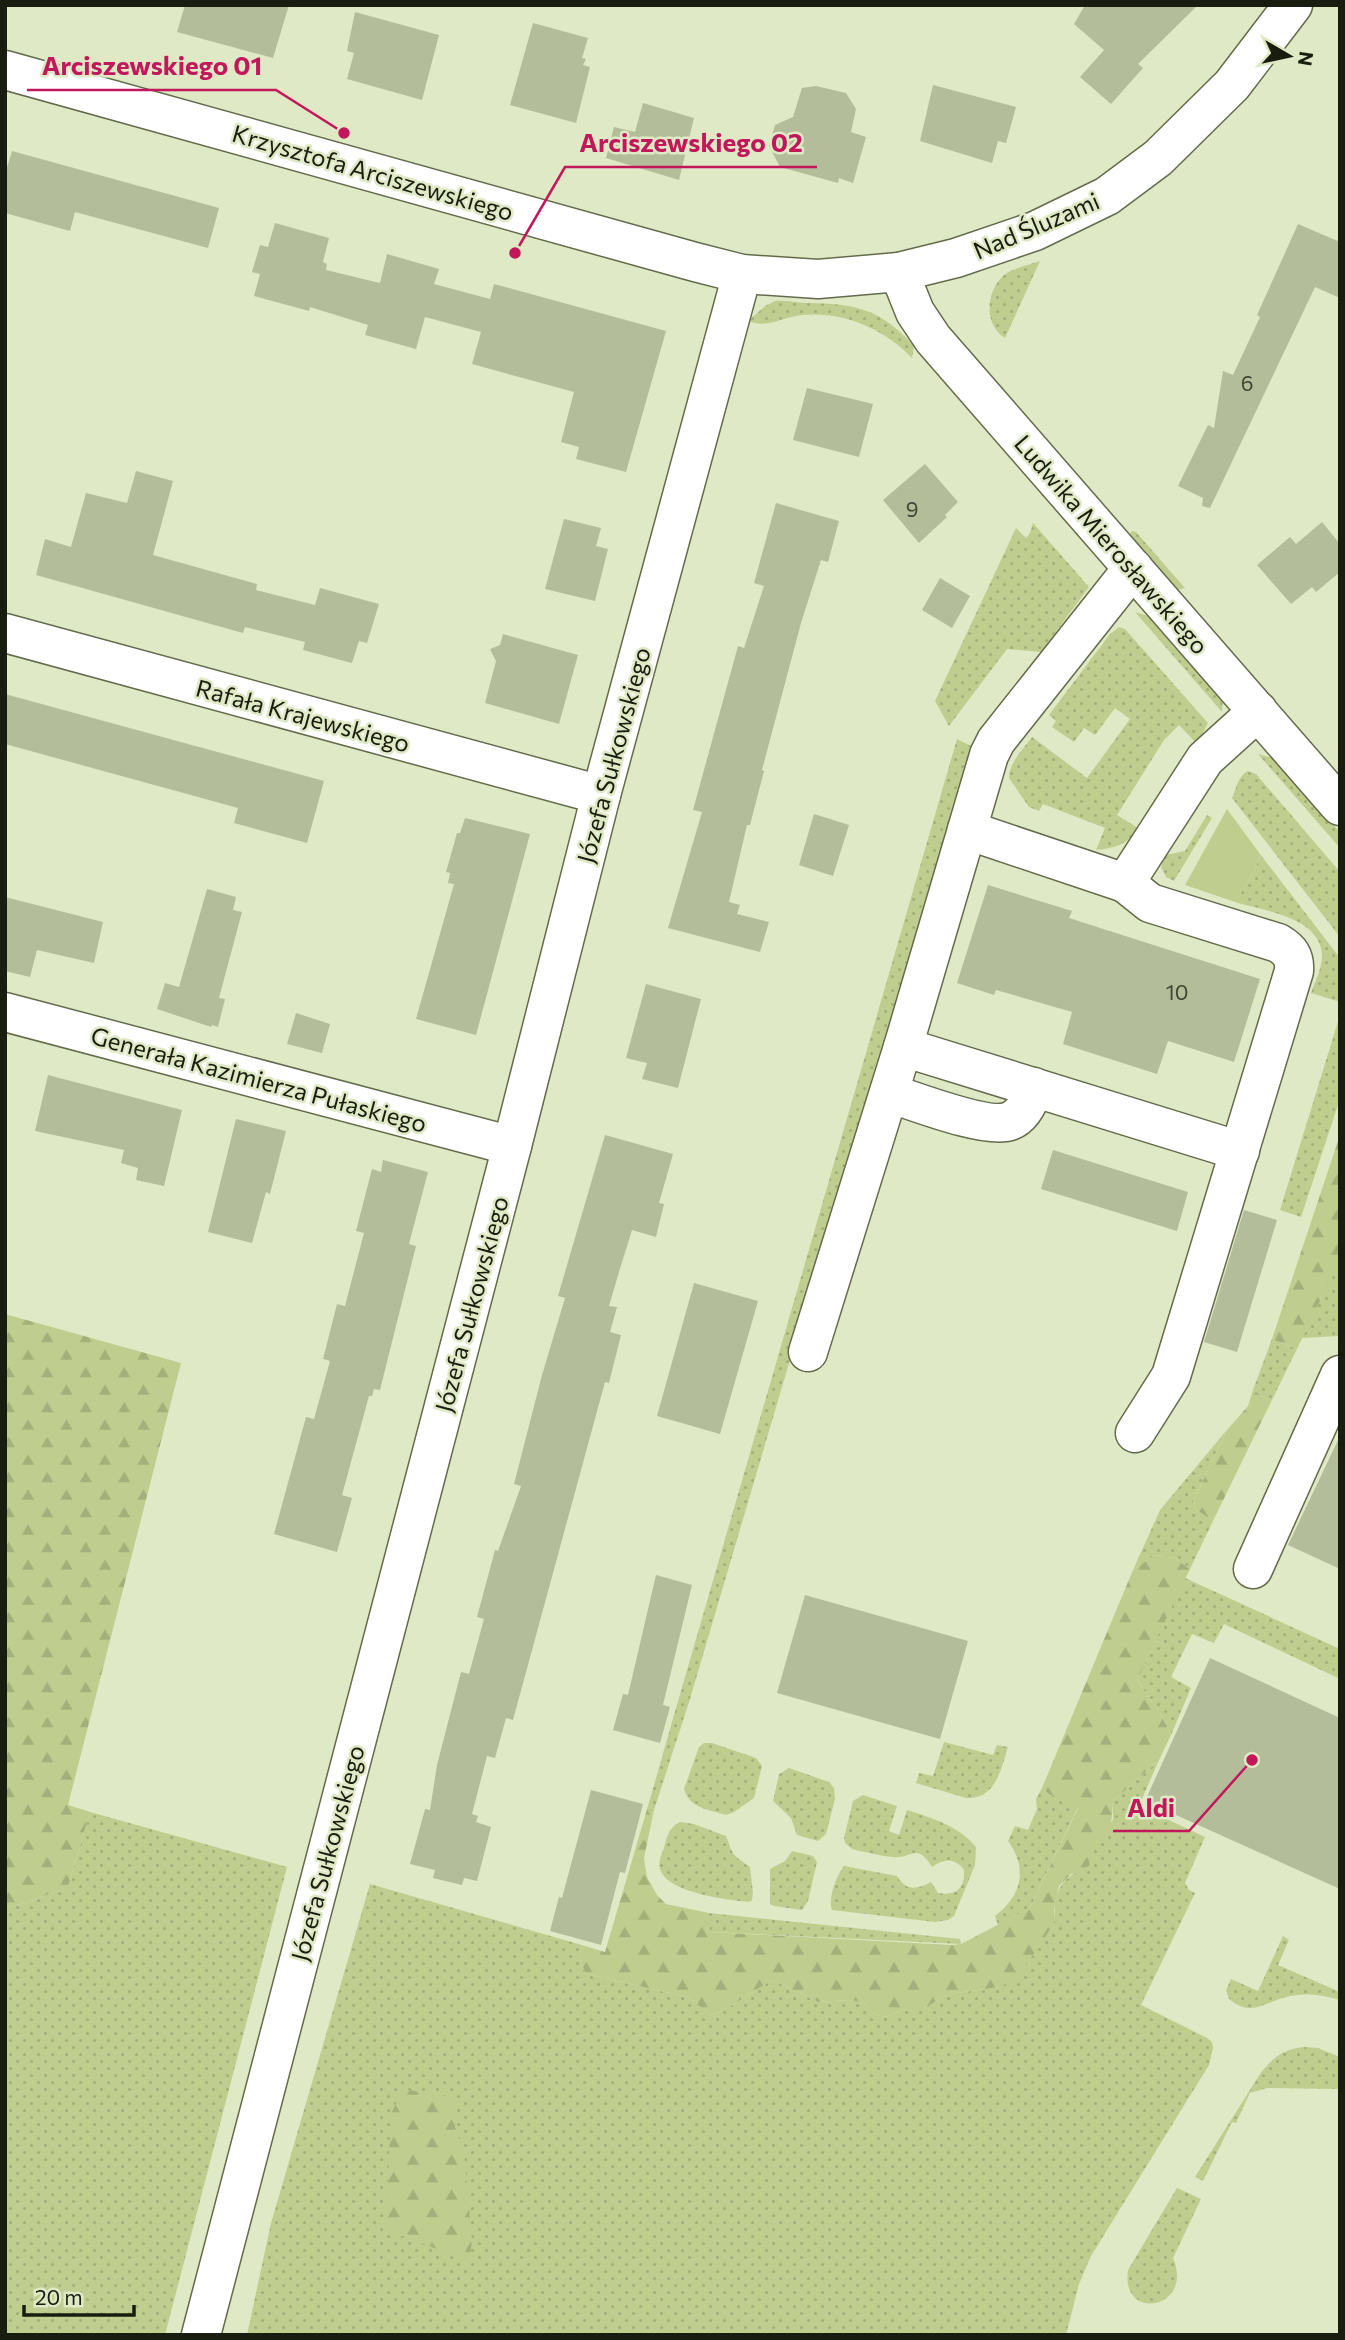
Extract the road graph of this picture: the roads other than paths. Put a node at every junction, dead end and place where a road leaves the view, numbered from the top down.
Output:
1 (1293, 5) edge
2 (5, 70) edge
3 (900, 272) junction
4 (742, 274) junction
5 (1133, 568) junction
6 (5, 634) edge
7 (1258, 711) junction
8 (601, 795) junction
9 (1340, 806) edge
10 (967, 830) junction
11 (1125, 883) junction
12 (5, 1012) edge
13 (903, 1047) junction
14 (1034, 1087) junction
15 (889, 1093) junction
16 (512, 1146) junction
17 (1240, 1151) junction
18 (808, 1352) dead end
19 (1340, 1375) edge
20 (1135, 1433) dead end
21 (1252, 1569) dead end
22 (201, 2335) edge

1 - 3 street, Nad Śluzami
2 - 4 street, Krzysztofa Arciszewskiego
3 - 4 street, Nad Śluzami
3 - 5 street, Ludwika Mierosławskiego
4 - 8 street, Józefa Sułkowskiego
5 - 7 street, Ludwika Mierosławskiego
5 - 10 street
6 - 8 street, Rafała Krajewskiego
7 - 9 street, Ludwika Mierosławskiego
7 - 11 street
8 - 16 street, Józefa Sułkowskiego
10 - 11 street
10 - 13 street
11 - 17 street
12 - 16 street, Generała Kazimierza Pułaskiego
13 - 14 street
13 - 15 street
14 - 15 street
14 - 17 street
15 - 18 street
16 - 22 street, Józefa Sułkowskiego
17 - 20 street
19 - 21 street

